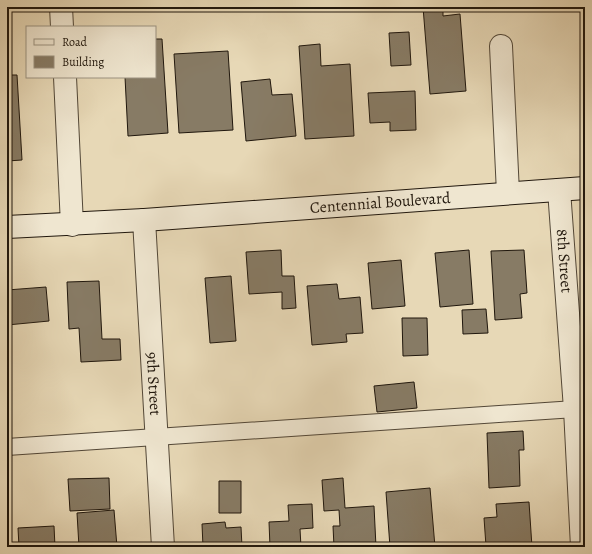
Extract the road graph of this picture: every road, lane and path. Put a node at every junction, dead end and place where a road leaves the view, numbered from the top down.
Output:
1 (61, 7) edge
2 (62, 26) edge
3 (501, 46) dead end
4 (64, 78) edge
5 (585, 188) edge
6 (559, 190) junction
7 (508, 194) junction
8 (144, 220) junction
9 (72, 225) junction
10 (7, 227) edge
11 (575, 409) junction
12 (157, 437) junction
13 (7, 447) edge
14 (163, 547) edge
15 (582, 547) edge

1 - 2 street
3 - 7 street
4 - 9 street
5 - 6 street, Centennial Boulevard
6 - 7 street, Centennial Boulevard
6 - 11 street, 8th Street
7 - 8 street, Centennial Boulevard
8 - 9 street, Centennial Boulevard
8 - 12 street, 9th Street
9 - 10 street, Centennial Boulevard
11 - 12 lane
11 - 15 street, 8th Street
12 - 13 lane
12 - 14 street, 9th Street

